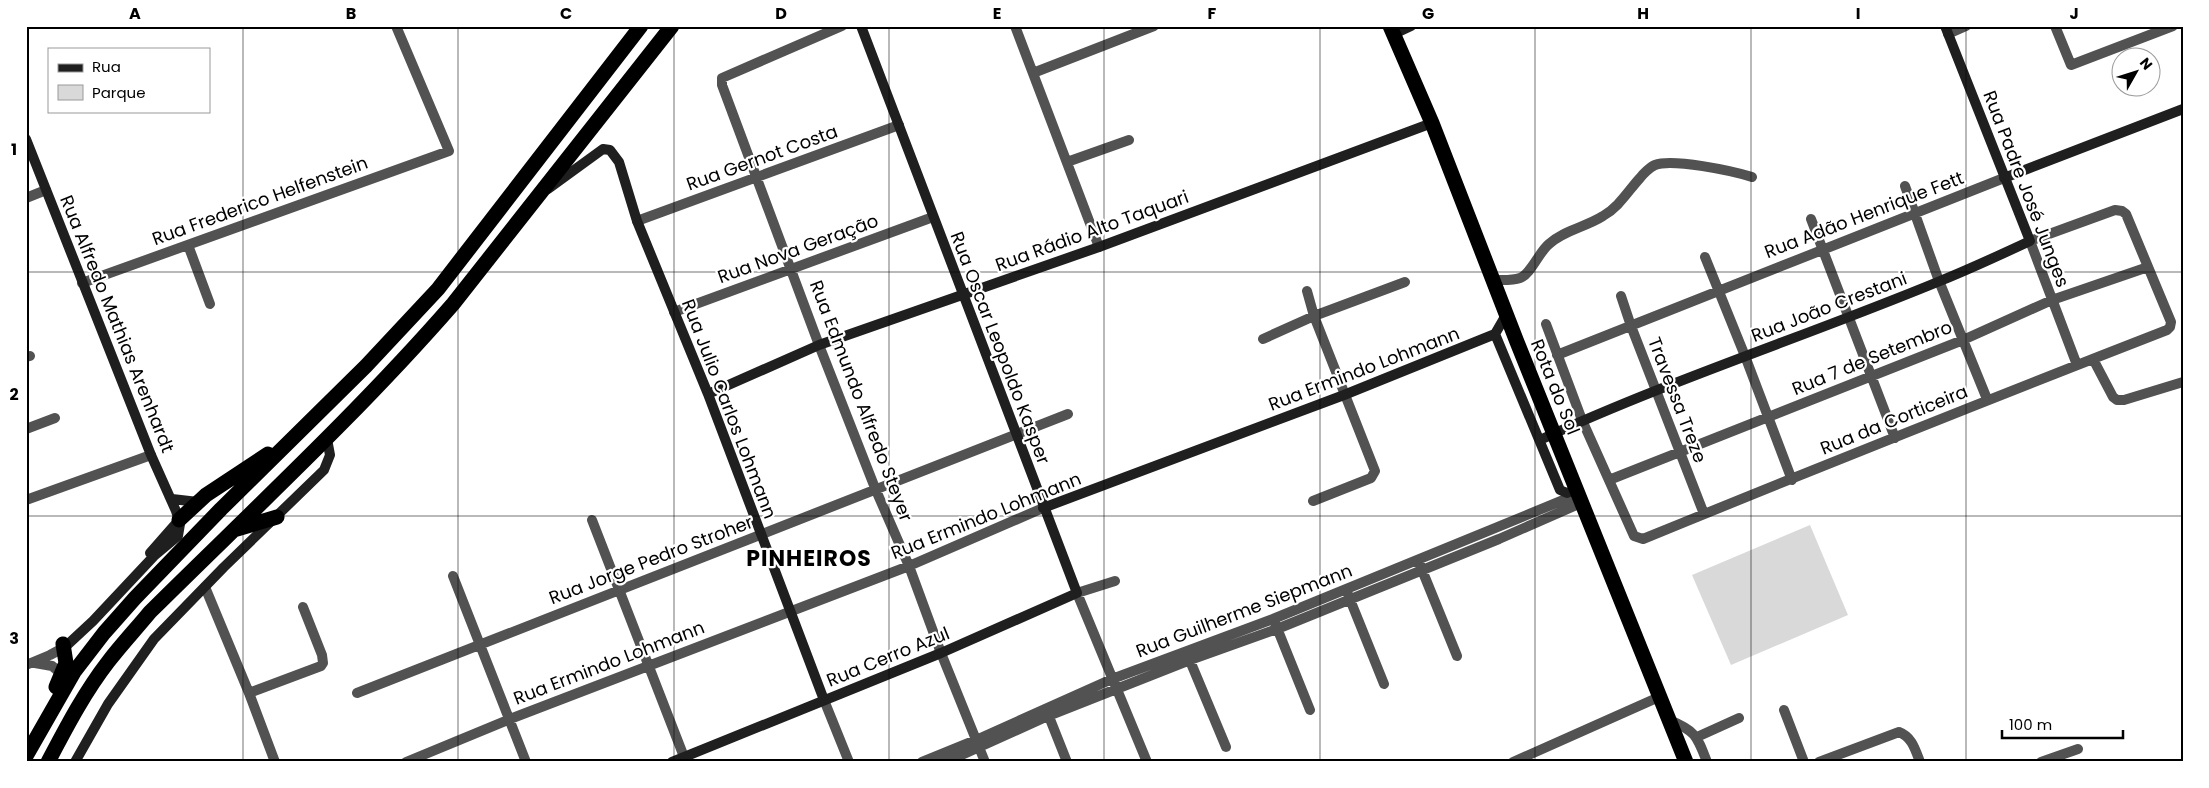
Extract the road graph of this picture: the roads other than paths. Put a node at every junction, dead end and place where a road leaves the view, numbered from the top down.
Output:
1 (396, 26) edge
2 (641, 26) edge
3 (672, 26) edge
4 (842, 26) edge
5 (861, 26) edge
6 (1015, 26) edge
7 (1154, 26) edge
8 (1411, 26) edge
9 (1966, 26) edge
10 (2055, 26) edge
11 (2173, 26) edge
12 (1392, 30) edge
13 (1946, 30) edge
14 (1033, 73) junction
15 (2183, 108) edge
16 (1432, 123) junction
17 (898, 125) junction
18 (26, 139) edge
19 (1128, 140) dead end
20 (1067, 162) junction
21 (1752, 177) dead end
22 (757, 178) junction
23 (2004, 178) junction
24 (1904, 186) dead end
25 (46, 190) junction
26 (538, 196) junction
27 (26, 198) edge
28 (1915, 214) junction
29 (934, 217) junction
30 (1811, 219) dead end
31 (638, 221) junction
32 (2030, 241) junction
33 (188, 245) junction
34 (1099, 247) junction
35 (1823, 248) junction
36 (1705, 257) dead end
37 (2148, 267) junction
38 (792, 268) junction
39 (1493, 280) junction
40 (1939, 281) junction
41 (1405, 282) dead end
42 (82, 283) junction
43 (1718, 290) junction
44 (1307, 291) dead end
45 (963, 295) junction
46 (1621, 296) dead end
47 (2052, 300) junction
48 (210, 304) dead end
49 (674, 312) junction
50 (1506, 315) junction
51 (1314, 316) junction
52 (1848, 316) junction
53 (1546, 324) dead end
54 (1631, 326) junction
55 (1495, 334) junction
56 (1263, 339) dead end
57 (1963, 340) junction
58 (819, 345) junction
59 (1557, 355) junction
60 (1746, 356) junction
61 (2093, 359) junction
62 (2077, 365) junction
63 (1872, 376) junction
64 (2183, 382) edge
65 (1656, 390) junction
66 (708, 394) junction
67 (1344, 396) junction
68 (1987, 400) junction
69 (1068, 414) dead end
70 (54, 418) dead end
71 (1768, 418) junction
72 (1582, 420) junction
73 (26, 430) edge
74 (1015, 434) junction
75 (1554, 434) junction
76 (295, 437) junction
77 (1895, 438) junction
78 (327, 439) junction
79 (1540, 440) junction
80 (1680, 452) junction
81 (151, 455) junction
82 (1609, 480) junction
83 (1792, 480) junction
84 (875, 488) junction
85 (1573, 498) junction
86 (172, 499) junction
87 (26, 500) edge
88 (1314, 500) dead end
89 (198, 502) junction
90 (1044, 508) junction
91 (1704, 514) junction
92 (277, 517) junction
93 (179, 520) junction
94 (592, 520) dead end
95 (233, 530) junction
96 (761, 534) junction
97 (1420, 564) junction
98 (909, 566) junction
99 (453, 576) dead end
100 (1115, 581) dead end
101 (205, 587) junction
102 (619, 591) junction
103 (1077, 593) junction
104 (1348, 594) junction
105 (303, 607) dead end
106 (790, 612) junction
107 (1275, 624) junction
108 (1228, 635) junction
109 (480, 644) junction
110 (64, 645) junction
111 (1232, 646) junction
112 (941, 653) junction
113 (1187, 655) junction
114 (1457, 656) dead end
115 (28, 664) edge
116 (648, 666) junction
117 (62, 674) junction
118 (1114, 684) junction
119 (1384, 684) dead end
120 (356, 692) dead end
121 (249, 693) junction
122 (1659, 697) junction
123 (824, 700) junction
124 (1310, 710) dead end
125 (1784, 710) dead end
126 (1047, 712) junction
127 (1739, 718) dead end
128 (510, 719) junction
129 (1669, 720) junction
130 (1697, 736) junction
131 (978, 744) junction
132 (1226, 747) dead end
133 (2078, 749) dead end
134 (26, 756) edge
135 (685, 759) edge
136 (48, 762) edge
137 (75, 762) edge
138 (275, 762) edge
139 (406, 762) edge
140 (526, 762) edge
141 (672, 762) edge
142 (849, 762) edge
143 (922, 762) edge
144 (946, 762) edge
145 (985, 762) edge
146 (1067, 762) edge
147 (1148, 762) edge
148 (1513, 762) edge
149 (1686, 762) edge
150 (1707, 762) edge
151 (1804, 762) edge
152 (1819, 762) edge
153 (1920, 762) edge
154 (2041, 762) edge

1 - 33 street, Rua Frederico Helfenstein
2 - 76 highway
3 - 26 highway
4 - 22 street, Rua Edmundo Alfredo Steyer
5 - 17 street, Rua Oscar Leopoldo Kasper
6 - 14 street
7 - 14 street
8 - 12 street
9 - 13 street
10 - 11 street
12 - 16 highway, Rota do Sol
13 - 23 street, Rua Padre José Junges
14 - 20 street
15 - 23 street, Rua Adão Henrique Fett
16 - 34 street, Rua Rádio Alto Taquari
16 - 39 highway, Rota do Sol
17 - 22 street, Rua Gernot Costa
17 - 29 street, Rua Oscar Leopoldo Kasper
18 - 25 street, Rua Alfredo Mathias Arenhardt
19 - 20 street
20 - 34 street
21 - 39 street
22 - 31 street, Rua Gernot Costa
22 - 38 street, Rua Edmundo Alfredo Steyer
23 - 28 street, Rua Adão Henrique Fett
23 - 32 street, Rua Padre José Junges
24 - 28 street
25 - 27 street
25 - 42 street, Rua Alfredo Mathias Arenhardt
26 - 31 street, Rua Julio Carlos Lohmann
26 - 78 highway
28 - 35 street, Rua Adão Henrique Fett
28 - 40 street
29 - 38 street, Rua Nova Geração
29 - 45 street, Rua Oscar Leopoldo Kasper
30 - 35 street
31 - 49 street, Rua Julio Carlos Lohmann
32 - 37 street, Rua João Crestani
32 - 40 street, Rua João Crestani
32 - 47 street, Rua Padre José Junges
33 - 42 street, Rua Frederico Helfenstein
33 - 48 street
34 - 45 street, Rua Rádio Alto Taquari
35 - 43 street, Rua Adão Henrique Fett
35 - 52 street
36 - 43 street
37 - 47 street, Rua 7 de Setembro
37 - 61 street, Rua da Corticeira
38 - 49 street, Rua Nova Geração
38 - 58 street, Rua Edmundo Alfredo Steyer
39 - 50 highway, Rota do Sol
40 - 52 street, Rua João Crestani
40 - 57 street
41 - 51 street
42 - 81 street, Rua Alfredo Mathias Arenhardt
43 - 54 street, Rua Adão Henrique Fett
43 - 60 street
44 - 51 street
45 - 58 street, Rua Rádio Alto Taquari
45 - 74 street, Rua Oscar Leopoldo Kasper
46 - 54 street, Travessa Treze
47 - 57 street, Rua 7 de Setembro
47 - 62 street, Rua Padre José Junges
49 - 66 street, Rua Julio Carlos Lohmann
50 - 55 street
50 - 75 highway, Rota do Sol
51 - 56 street
51 - 67 street
52 - 60 street, Rua João Crestani
52 - 63 street
53 - 59 street
54 - 59 street, Rua Adão Henrique Fett
54 - 65 street, Travessa Treze
55 - 67 street, Rua Ermindo Lohmann
55 - 79 street
57 - 63 street, Rua 7 de Setembro
57 - 68 street
58 - 66 street, Rua Rádio Alto Taquari
58 - 84 street, Rua Edmundo Alfredo Steyer
59 - 72 street
60 - 65 street, Rua João Crestani
60 - 71 street
61 - 62 street, Rua da Corticeira
61 - 64 street
62 - 68 street, Rua da Corticeira
63 - 71 street, Rua 7 de Setembro
63 - 77 street
65 - 72 street, Rua João Crestani
65 - 80 street, Travessa Treze
66 - 96 street, Rua Julio Carlos Lohmann
67 - 88 street
67 - 90 street, Rua Ermindo Lohmann
68 - 77 street, Rua da Corticeira
69 - 74 street, Rua Jorge Pedro Stroher
70 - 73 street
71 - 80 street, Rua 7 de Setembro
71 - 83 street
72 - 75 street, Rua João Crestani
72 - 82 street
74 - 84 street, Rua Jorge Pedro Stroher
74 - 90 street, Rua Oscar Leopoldo Kasper
75 - 79 street, Rua João Crestani
75 - 85 highway, Rota do Sol
76 - 89 highway
76 - 134 highway
77 - 83 street, Rua da Corticeira
78 - 92 street
78 - 95 highway
79 - 85 street
80 - 82 street, Rua 7 de Setembro
80 - 91 street, Travessa Treze
81 - 86 street, Rua Alfredo Mathias Arenhardt
81 - 87 street
82 - 91 street, Rua da Corticeira
83 - 91 street, Rua da Corticeira
84 - 96 street, Rua Jorge Pedro Stroher
84 - 98 street, Rua Edmundo Alfredo Steyer
85 - 97 street, Rua Guilherme Siepmann
85 - 122 highway, Rota do Sol
86 - 89 street
86 - 93 street, Rua Alfredo Mathias Arenhardt
89 - 93 highway
90 - 98 street, Rua Ermindo Lohmann
90 - 103 street, Rua Oscar Leopoldo Kasper
92 - 95 highway
92 - 101 street
93 - 110 street
94 - 102 street
95 - 136 highway
96 - 102 street, Rua Jorge Pedro Stroher
96 - 106 street, Rua Julio Carlos Lohmann
97 - 104 street, Rua Guilherme Siepmann
97 - 114 street
98 - 106 street, Rua Ermindo Lohmann
98 - 112 street, Rua Edmundo Alfredo Steyer
99 - 109 street
100 - 103 street, Rua Cerro Azul
101 - 121 street
101 - 137 street
102 - 109 street, Rua Jorge Pedro Stroher
102 - 116 street
103 - 112 street, Rua Cerro Azul
103 - 118 street, Rua Oscar Leopoldo Kasper
104 - 107 street, Rua Guilherme Siepmann
104 - 119 street
105 - 121 street
106 - 116 street, Rua Ermindo Lohmann
106 - 123 street, Rua Julio Carlos Lohmann
107 - 108 street, Rua Guilherme Siepmann
107 - 111 street, Rua Guilherme Siepmann
107 - 124 street
108 - 111 street
108 - 113 street, Rua Guilherme Siepmann
109 - 120 street, Rua Jorge Pedro Stroher
109 - 128 street
110 - 115 street
110 - 117 highway
111 - 113 street, Rua Guilherme Siepmann
112 - 123 street, Rua Cerro Azul
112 - 131 street, Rua Edmundo Alfredo Steyer
113 - 118 street, Rua Guilherme Siepmann
113 - 132 street
115 - 117 street
116 - 128 street, Rua Ermindo Lohmann
116 - 135 street
117 - 134 highway
118 - 126 street, Rua Guilherme Siepmann
118 - 147 street, Rua Oscar Leopoldo Kasper
121 - 138 street
122 - 129 highway, Rota do Sol
122 - 148 street
123 - 135 street, Rua Cerro Azul
123 - 142 street, Rua Julio Carlos Lohmann
125 - 151 street
126 - 131 street, Rua Guilherme Siepmann
126 - 146 street
127 - 130 street
128 - 139 street, Rua Ermindo Lohmann
128 - 140 street
129 - 130 street
129 - 149 highway, Rota do Sol
130 - 150 street
131 - 143 street, Rua Guilherme Siepmann
131 - 144 street, Rua Guilherme Siepmann
131 - 145 street, Rua Edmundo Alfredo Steyer
133 - 154 street
135 - 141 street, Rua Cerro Azul
152 - 153 street

